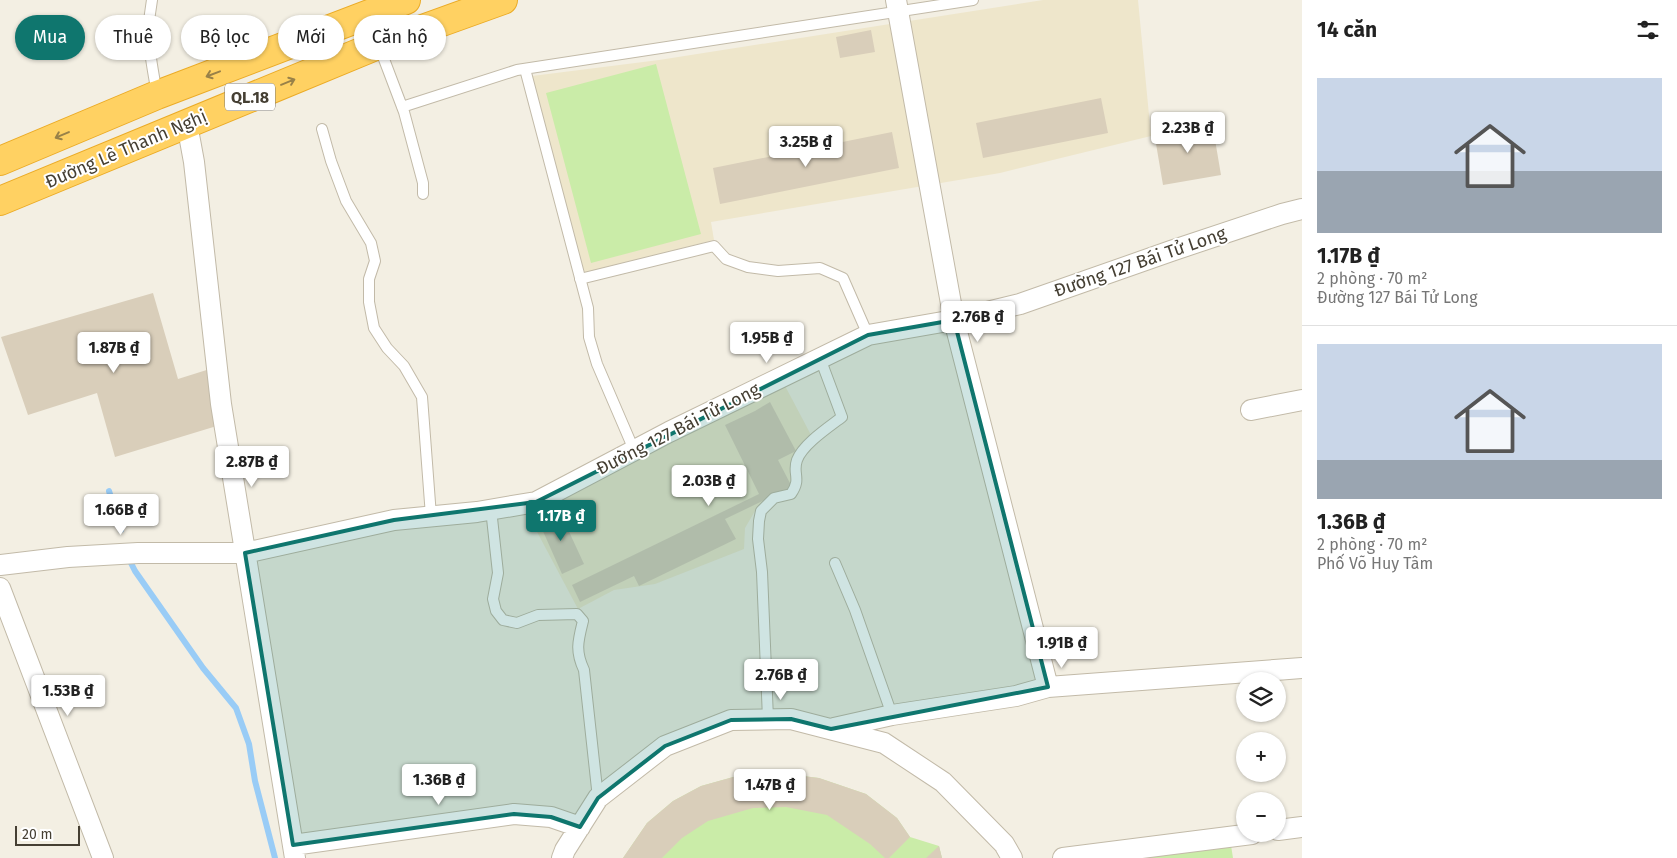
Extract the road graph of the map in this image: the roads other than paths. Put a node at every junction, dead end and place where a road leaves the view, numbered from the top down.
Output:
1 (152, 0) edge
2 (406, 0) edge
3 (503, 0) edge
4 (973, 0) edge
5 (896, 6) edge
6 (446, 21) edge
7 (354, 55) edge
8 (384, 60) edge
9 (525, 69) junction
10 (157, 95) junction
11 (402, 107) junction
12 (186, 124) junction
13 (322, 129) dead end
14 (0, 161) edge
15 (423, 194) dead end
16 (0, 201) edge
17 (1302, 209) edge
18 (580, 279) junction
19 (954, 320) junction
20 (868, 335) junction
21 (820, 358) junction
22 (1302, 400) edge
23 (1251, 410) dead end
24 (634, 450) junction
25 (491, 509) junction
26 (431, 516) junction
27 (245, 553) junction
28 (835, 563) dead end
29 (0, 565) edge
30 (0, 588) edge
31 (1302, 668) edge
32 (1048, 688) junction
33 (892, 715) junction
34 (768, 719) junction
35 (831, 729) junction
36 (598, 798) junction
37 (580, 827) junction
38 (1302, 827) edge
39 (1286, 829) edge
40 (1236, 836) edge
41 (294, 851) edge
42 (103, 858) edge
43 (562, 858) edge
44 (1012, 858) edge
45 (1063, 858) edge

1 - 10 lane
2 -> 10 highway, Đường Lê Thanh Nghị / QL.18
3 - 6 highway, Đường Lê Thanh Nghị / QL.18
4 - 5 lane
5 - 9 lane
5 - 19 street
12 -> 7 highway, Đường Lê Thanh Nghị / QL.18
8 - 11 lane
9 - 11 lane
9 - 18 lane
10 -> 14 highway, Đường Lê Thanh Nghị / QL.18
11 - 15 lane
12 - 16 highway, Đường Lê Thanh Nghị / QL.18
12 - 27 street
13 - 26 lane
17 - 19 street, Đường 127 Bái Tử Long
18 - 20 lane
18 - 24 lane
19 - 20 street, Đường 127 Bái Tử Long
19 - 32 street
20 - 21 street, Đường 127 Bái Tử Long
21 - 24 street, Đường 127 Bái Tử Long
21 - 34 lane
22 - 23 street
24 - 25 street, Đường 127 Bái Tử Long
25 - 26 street, Đường 127 Bái Tử Long
25 - 36 lane
26 - 27 street, Đường 127 Bái Tử Long
27 - 29 street, Đường 127 Bái Tử Long
27 - 41 street
28 - 33 lane
30 - 42 street
31 - 32 street
32 - 33 street
33 - 35 street
34 - 35 street
34 - 36 street
35 - 44 street
36 - 37 street
37 - 41 street
37 - 43 street
38 - 39 street
40 - 45 street

